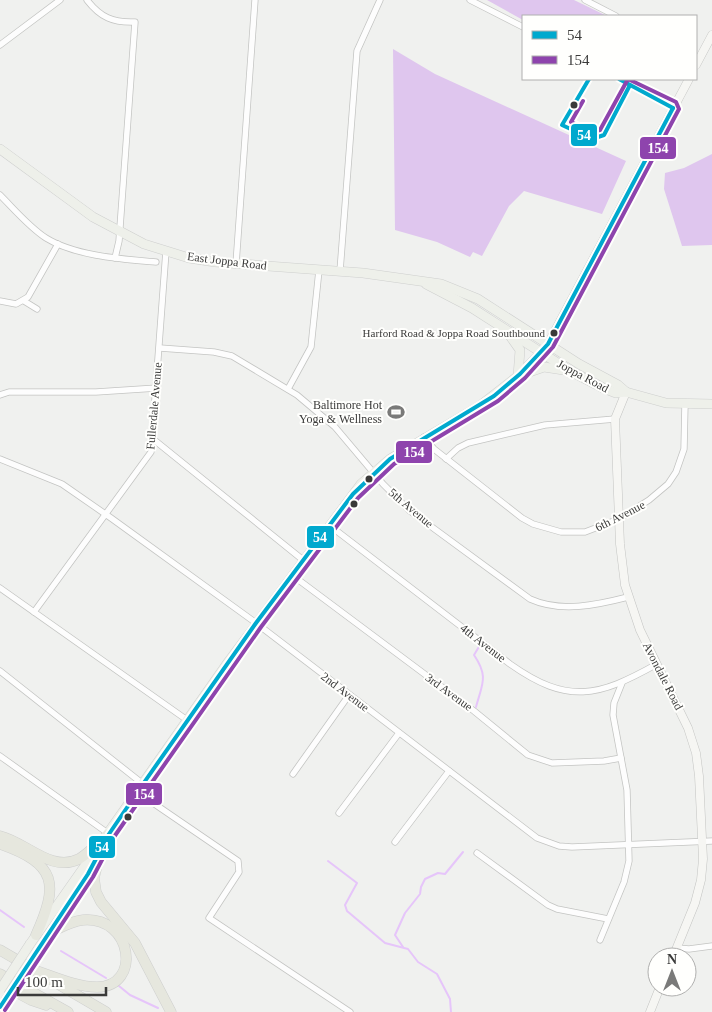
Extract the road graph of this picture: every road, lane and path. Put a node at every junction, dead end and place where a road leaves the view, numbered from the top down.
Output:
1 (60, 0) edge
2 (87, 0) edge
3 (255, 0) edge
4 (380, 0) edge
5 (470, 0) edge
6 (585, 0) edge
7 (614, 15) edge
8 (522, 26) edge
9 (712, 35) edge
10 (0, 45) edge
11 (698, 55) edge
12 (621, 80) edge
13 (688, 80) edge
14 (673, 108) junction
15 (0, 149) edge
16 (0, 195) edge
17 (120, 232) junction
18 (58, 244) junction
19 (166, 251) junction
20 (115, 258) junction
21 (156, 262) dead end
22 (236, 264) junction
23 (319, 270) junction
24 (340, 271) junction
25 (423, 283) junction
26 (0, 301) edge
27 (24, 301) junction
28 (37, 309) dead end
29 (502, 326) junction
30 (548, 344) junction
31 (160, 348) junction
32 (542, 352) junction
33 (570, 371) junction
34 (518, 376) junction
35 (157, 388) junction
36 (288, 389) junction
37 (626, 392) junction
38 (0, 395) edge
39 (685, 404) junction
40 (712, 404) edge
41 (615, 419) junction
42 (424, 437) junction
43 (153, 439) junction
44 (0, 459) edge
45 (446, 459) junction
46 (374, 472) junction
47 (106, 514) junction
48 (619, 519) junction
49 (329, 525) junction
50 (303, 560) junction
51 (292, 575) junction
52 (0, 588) edge
53 (628, 597) junction
54 (34, 612) junction
55 (256, 623) junction
56 (657, 664) junction
57 (0, 672) edge
58 (622, 684) junction
59 (349, 695) junction
60 (187, 720) junction
61 (399, 734) junction
62 (0, 756) edge
63 (621, 758) junction
64 (449, 771) junction
65 (292, 774) dead end
66 (143, 784) junction
67 (137, 792) junction
68 (339, 814) dead end
69 (109, 834) junction
70 (0, 836) edge
71 (712, 841) edge
72 (395, 842) dead end
73 (702, 842) junction
74 (0, 844) edge
75 (630, 845) junction
76 (477, 853) dead end
77 (99, 857) junction
78 (608, 919) junction
79 (51, 932) junction
80 (33, 939) junction
81 (600, 940) dead end
82 (712, 946) edge
83 (677, 947) edge
84 (697, 948) edge
85 (1, 950) edge
86 (34, 970) junction
87 (0, 974) edge
88 (0, 983) edge
89 (0, 990) edge
90 (656, 997) edge
91 (2, 1004) edge
92 (66, 1011) edge
93 (106, 1012) edge
94 (171, 1012) edge
95 (350, 1012) edge
96 (650, 1012) edge

1 - 10 street
2 - 17 street
3 - 22 street
4 - 24 street
5 - 8 street
6 - 7 street
9 - 11 street
12 - 14 street
13 - 14 street
14 - 30 street
15 - 17 main road, East Joppa Road
16 - 18 street
17 - 19 main road, East Joppa Road
17 - 20 street
18 - 20 street
18 - 27 street
19 - 22 main road, East Joppa Road
19 - 31 street, Fullerdale Avenue
20 - 21 street
22 - 23 main road, East Joppa Road
23 - 24 main road, East Joppa Road
23 - 36 street
24 - 25 main road, East Joppa Road
25 - 29 main road, East Joppa Road
25 - 30 main road, East Joppa Road
26 - 27 street
27 - 28 street
29 - 32 main road, East Joppa Road
29 - 34 main road
30 - 32 main road
30 - 37 main road, Joppa Road
31 - 35 street, Fullerdale Avenue
31 - 36 street, 5th Avenue
32 - 33 main road, Joppa Road
32 - 34 main road
33 - 34 main road
33 - 37 main road, Joppa Road
34 - 42 main road
35 - 38 street
35 - 43 street, Fullerdale Avenue
36 - 46 street, 5th Avenue
37 - 39 main road, Joppa Road
37 - 41 street, Avondale Road
39 - 40 main road, Joppa Road
39 - 48 street, 6th Avenue
41 - 45 street
41 - 48 street, Avondale Road
42 - 45 street, 6th Avenue
42 - 46 main road
43 - 47 street, Fullerdale Avenue
43 - 50 street
44 - 47 street, 2nd Avenue
45 - 48 street, 6th Avenue
46 - 49 main road
46 - 53 street, 5th Avenue
47 - 54 street, Fullerdale Avenue
47 - 55 street, 2nd Avenue
48 - 53 street, Avondale Road
49 - 50 main road
49 - 58 street, 4th Avenue
50 - 51 main road
51 - 55 main road
51 - 63 street, 3rd Avenue
52 - 54 street
53 - 56 street, Avondale Road
54 - 60 street
55 - 59 street, 2nd Avenue
55 - 60 main road
56 - 58 street, 4th Avenue
56 - 73 street, Avondale Road
57 - 66 street
58 - 63 street
59 - 61 street, 2nd Avenue
59 - 65 street
60 - 66 main road
61 - 64 street, 2nd Avenue
61 - 68 street
62 - 69 street
63 - 75 street
64 - 72 street
64 - 75 street, 2nd Avenue
66 - 67 main road
67 - 69 main road
67 - 95 street
69 - 70 highway
69 - 77 main road
69 - 80 main road
71 - 73 street, 2nd Avenue
73 - 75 street, 2nd Avenue
73 - 83 street, Avondale Road
74 - 80 highway
75 - 78 street
76 - 78 street
77 - 79 main road
77 - 94 highway
78 - 81 street
79 - 86 highway
79 - 91 main road, bridge
80 - 89 main road, bridge
82 - 84 street
85 - 86 highway
86 - 93 highway
87 - 92 highway
88 - 92 highway
90 - 96 street

